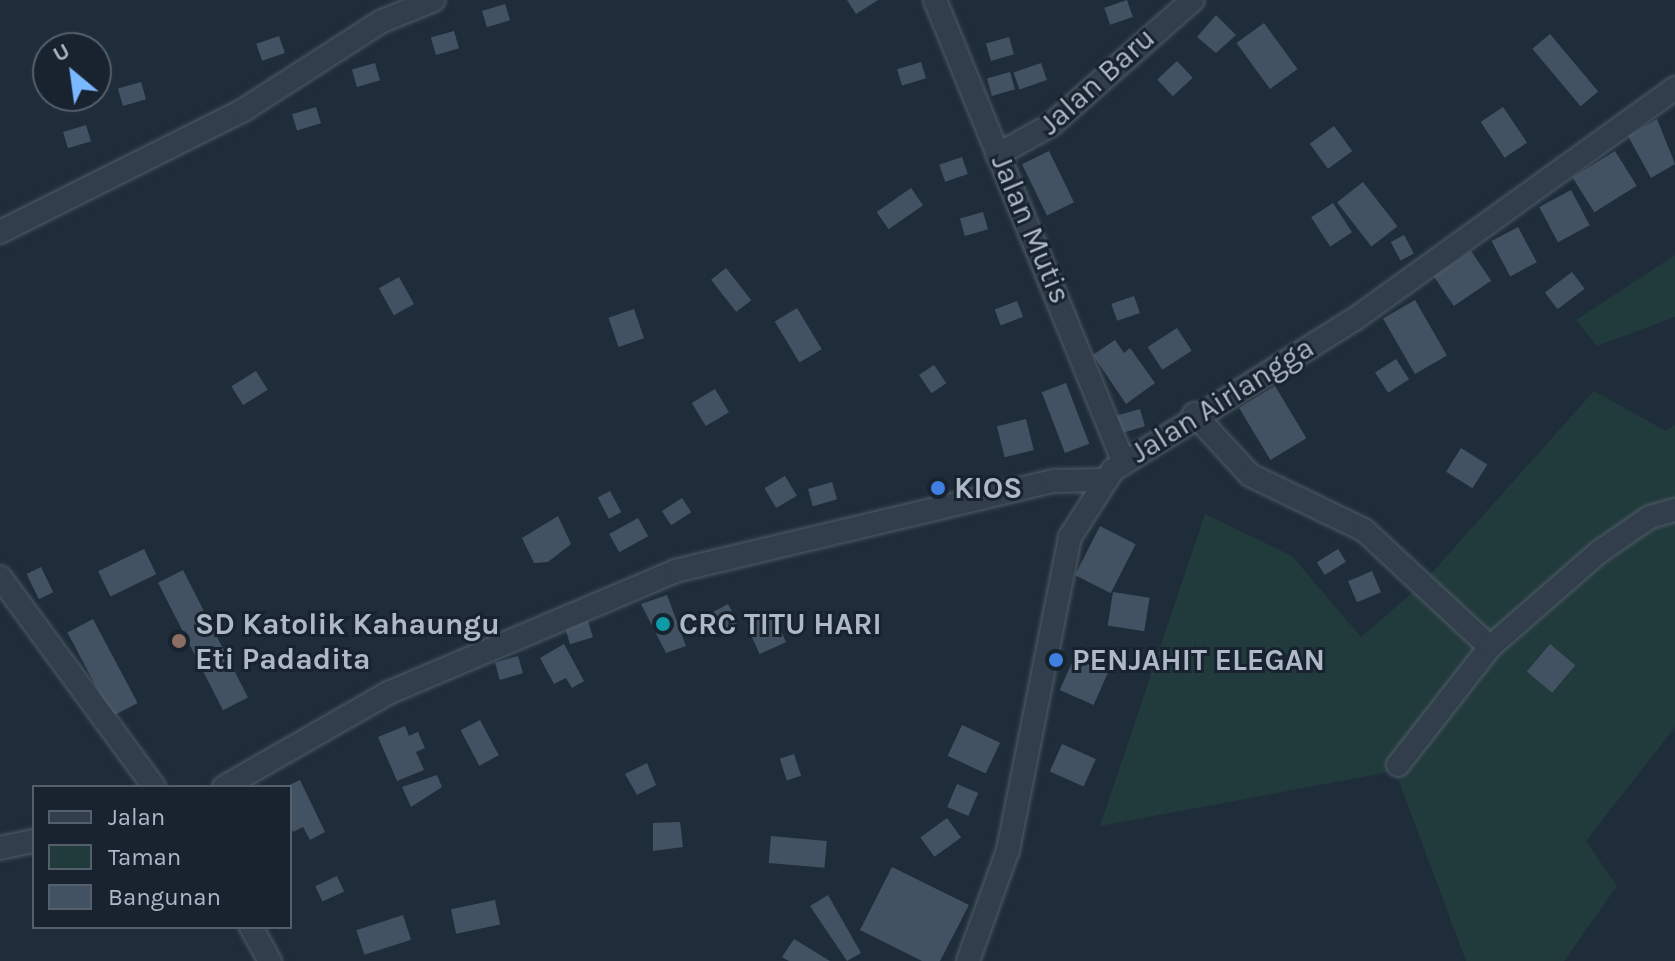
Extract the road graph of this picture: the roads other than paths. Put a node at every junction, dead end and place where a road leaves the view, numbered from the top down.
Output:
1 (434, 0) edge
2 (935, 0) edge
3 (1193, 0) edge
4 (1675, 88) edge
5 (997, 155) junction
6 (0, 232) edge
7 (1194, 414) junction
8 (1123, 460) junction
9 (1105, 480) junction
10 (1675, 510) edge
11 (0, 577) edge
12 (1490, 647) junction
13 (1398, 765) dead end
14 (153, 785) edge
15 (227, 785) edge
16 (32, 841) edge
17 (0, 848) edge
18 (252, 929) edge
19 (270, 961) edge
20 (968, 961) edge

1 - 6 street
2 - 5 street, Jalan Mutis
3 - 5 street, Jalan Baru
4 - 7 street, Jalan Airlangga
5 - 8 street, Jalan Mutis
7 - 8 street, Jalan Airlangga
7 - 12 street
8 - 9 street, Jalan Airlangga
9 - 15 street
9 - 20 street, Jalan Airlangga
10 - 12 street
11 - 14 street
12 - 13 street
16 - 17 street
18 - 19 street

